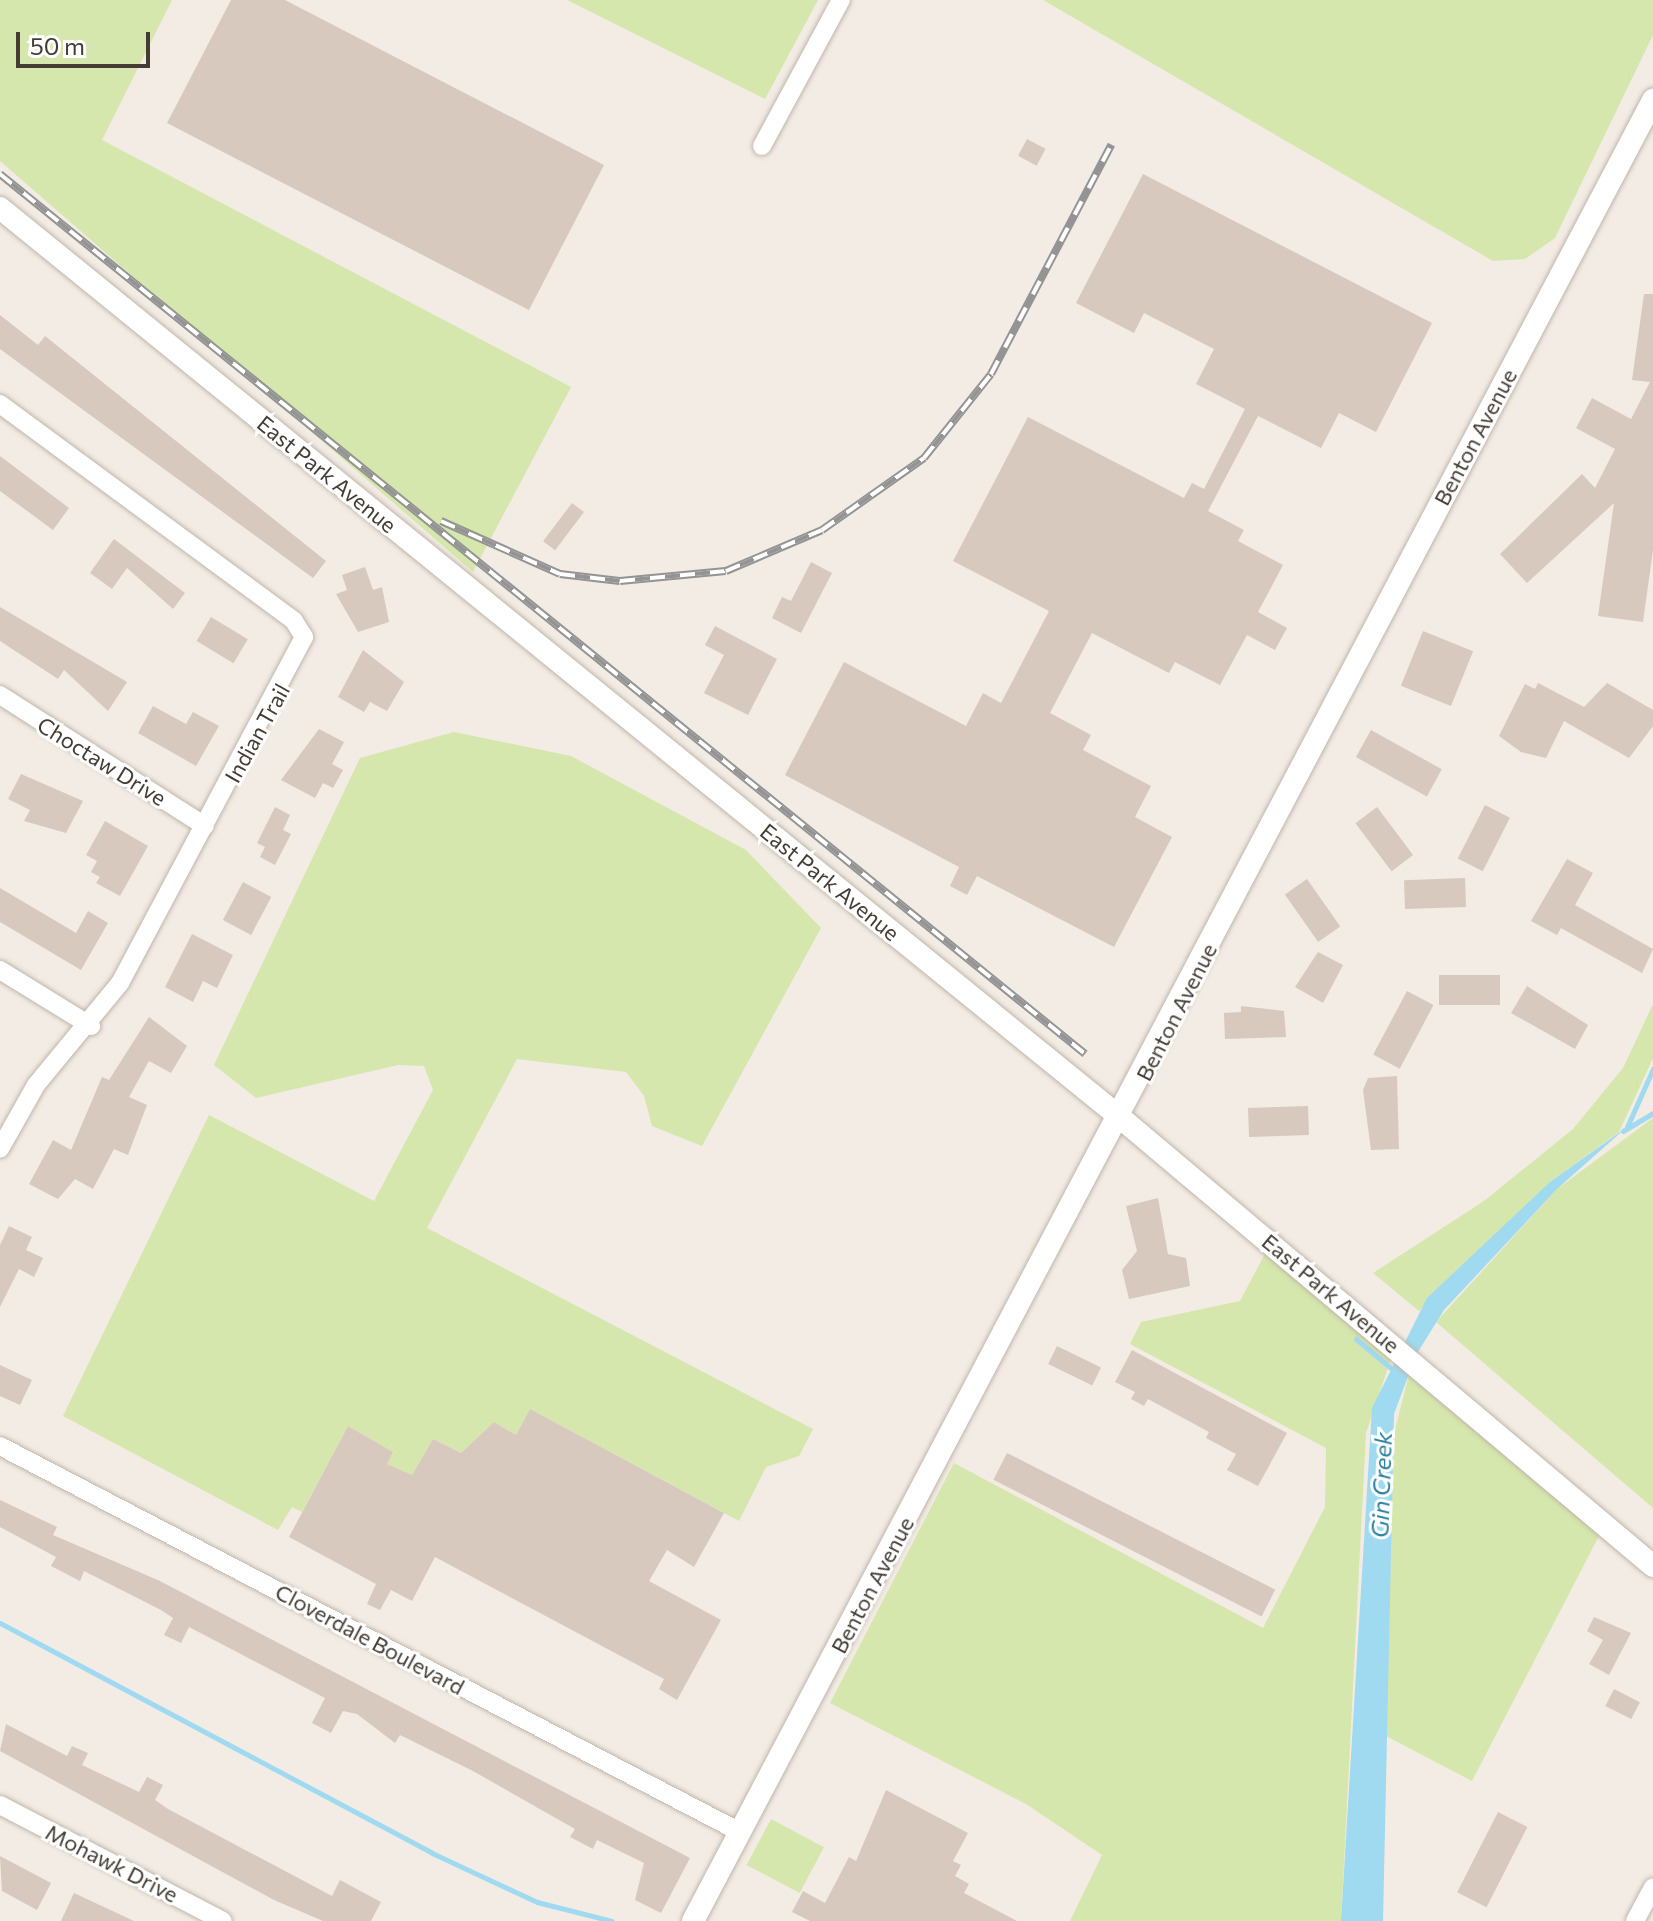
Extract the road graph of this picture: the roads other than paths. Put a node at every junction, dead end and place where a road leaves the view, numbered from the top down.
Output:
1 (841, 0) edge
2 (1653, 100) edge
3 (762, 146) dead end
4 (0, 208) edge
5 (0, 404) edge
6 (0, 695) edge
7 (205, 826) junction
8 (0, 970) edge
9 (91, 1026) junction
10 (1122, 1119) junction
11 (0, 1149) edge
12 (0, 1446) edge
13 (1653, 1566) edge
14 (0, 1805) edge
15 (740, 1832) junction
16 (1653, 1887) edge
17 (223, 1921) edge
18 (693, 1921) edge
19 (1635, 1921) edge

1 - 3 street
2 - 10 street, Benton Avenue
4 - 10 street, East Park Avenue
5 - 7 street, Indian Trail
6 - 7 street, Choctaw Drive
7 - 9 street, Indian Trail
8 - 9 street
9 - 11 street, Indian Trail
10 - 13 street, East Park Avenue
10 - 15 street, Benton Avenue
12 - 15 street, Cloverdale Boulevard
14 - 17 street, Mohawk Drive
15 - 18 street, Benton Avenue
16 - 19 street

